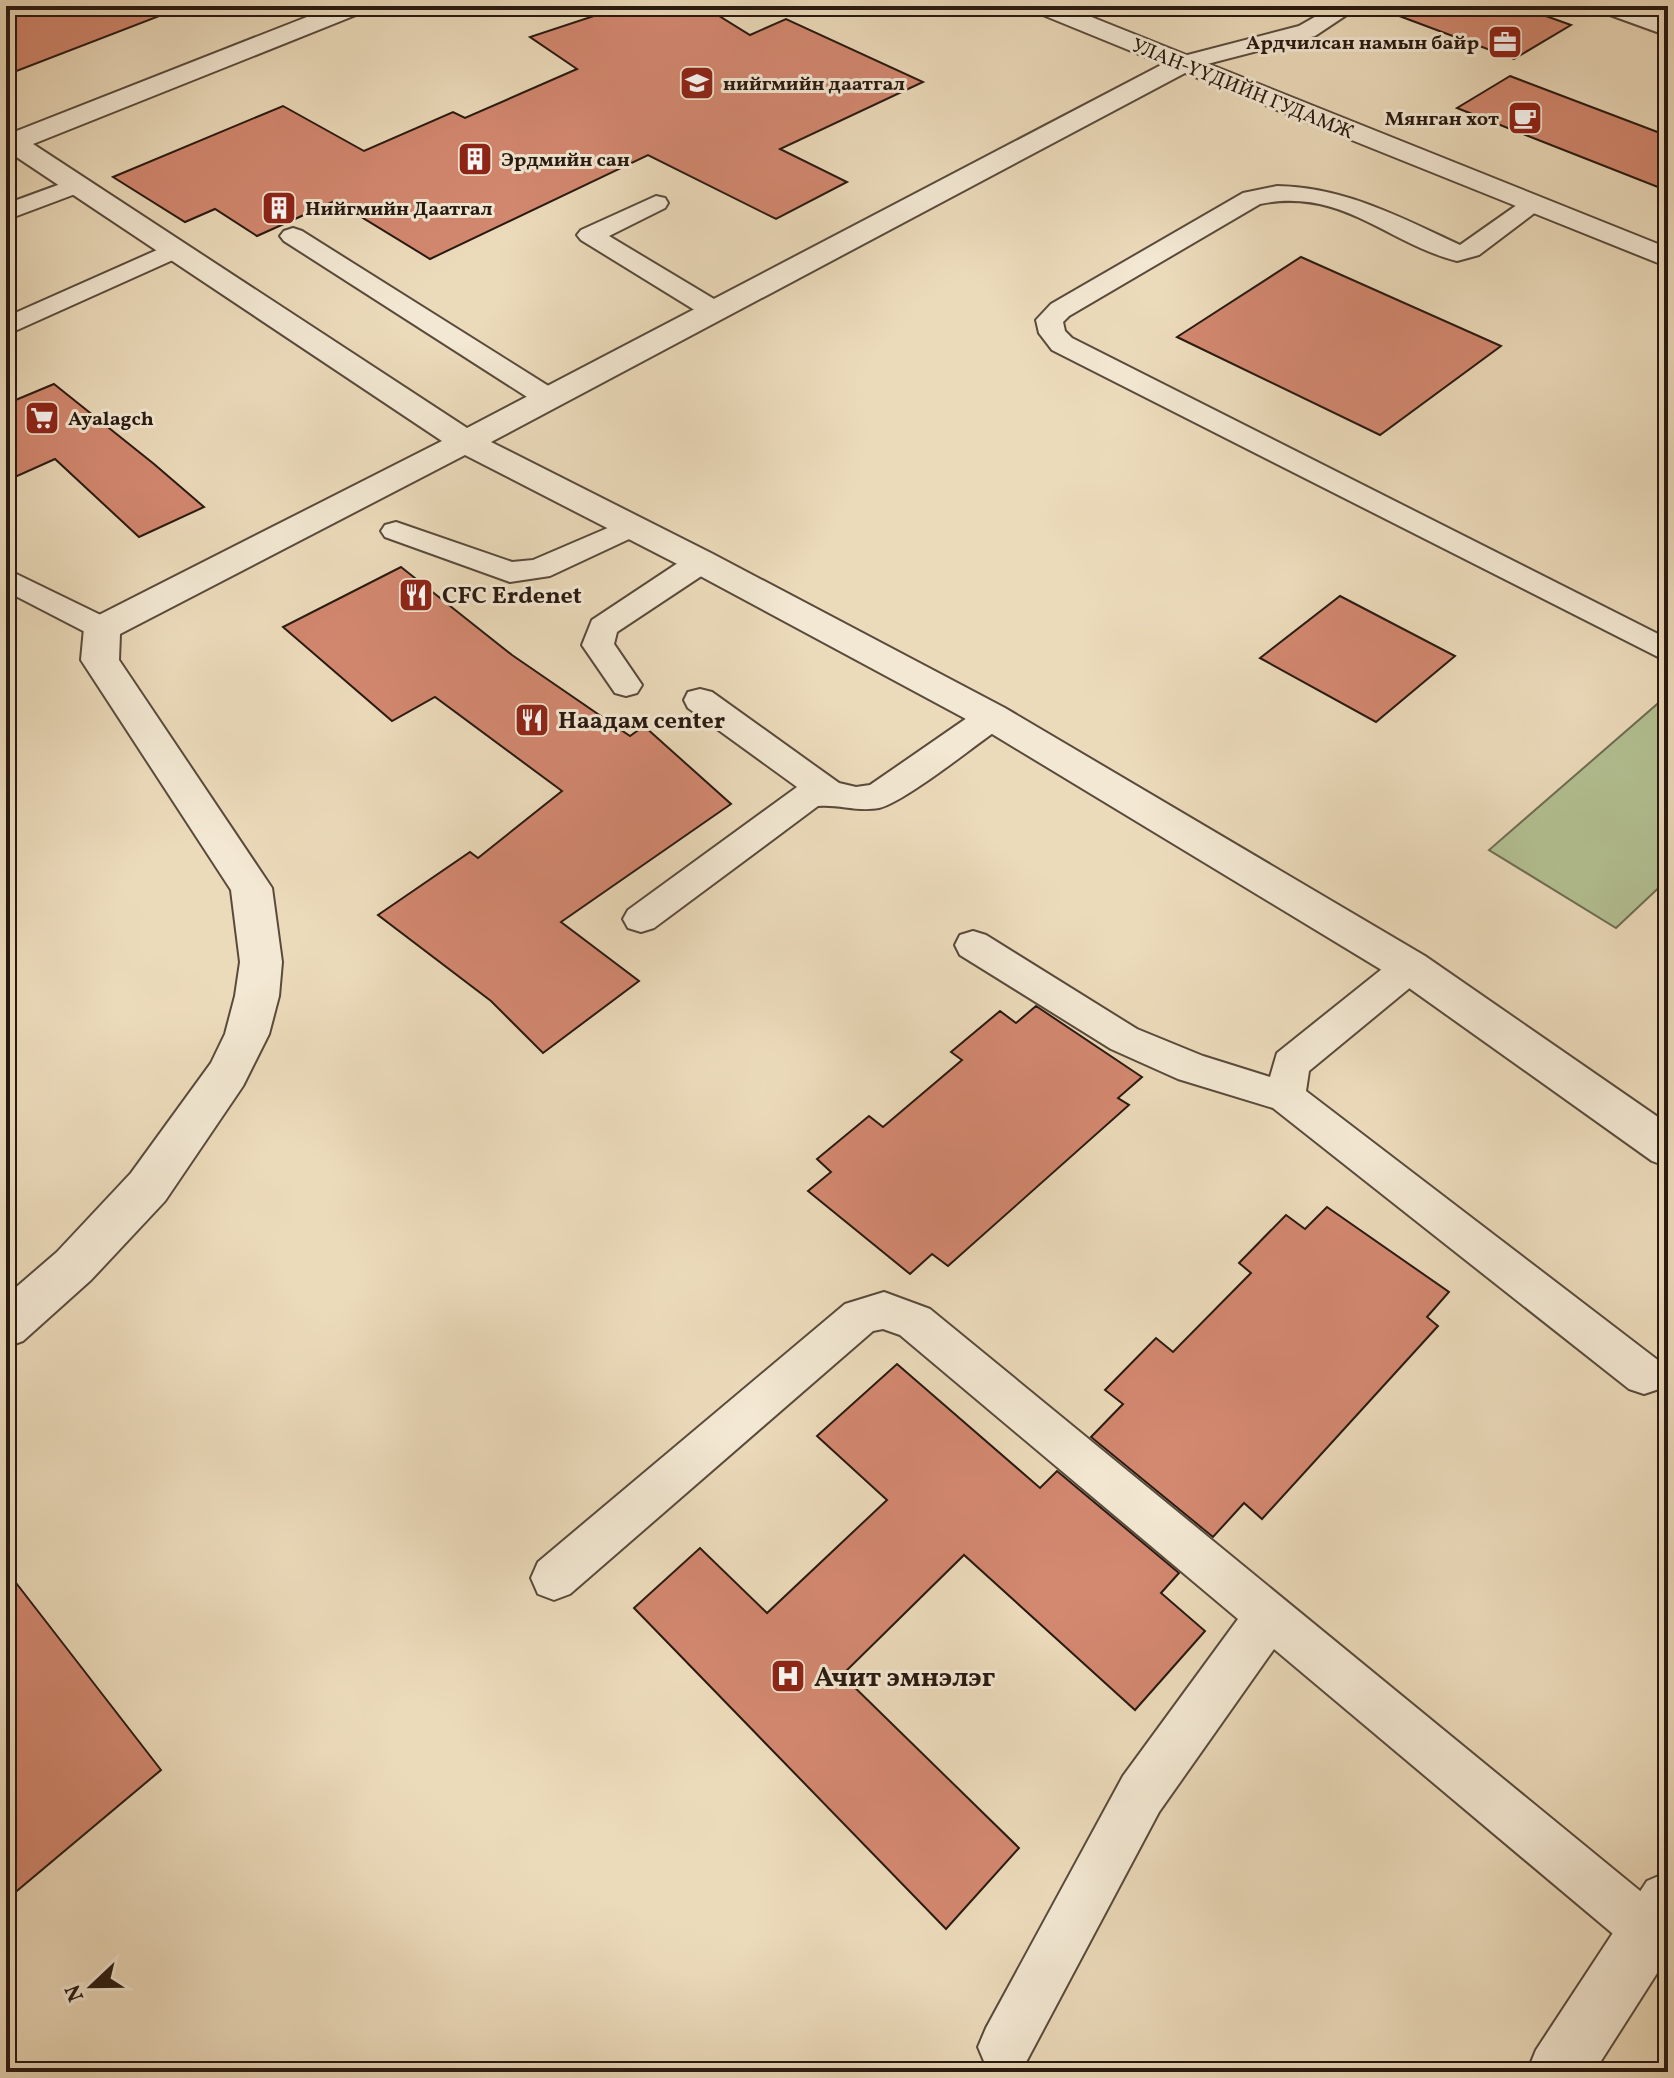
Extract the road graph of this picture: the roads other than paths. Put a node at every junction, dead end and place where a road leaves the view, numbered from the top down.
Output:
1 (357, 6) edge
2 (1042, 6) edge
3 (1349, 6) edge
4 (1607, 6) edge
5 (1668, 29) edge
6 (1184, 63) junction
7 (10, 140) edge
8 (77, 185) junction
9 (656, 203) dead end
10 (1533, 205) junction
11 (6, 213) edge
12 (293, 236) dead end
13 (175, 250) junction
14 (1668, 258) edge
15 (715, 311) junction
16 (6, 327) edge
17 (548, 398) junction
18 (465, 442) junction
19 (631, 527) junction
20 (396, 531) dead end
21 (701, 562) junction
22 (6, 579) edge
23 (102, 628) junction
24 (1668, 652) edge
25 (626, 685) dead end
26 (700, 700) dead end
27 (992, 717) junction
28 (829, 793) junction
29 (641, 919) dead end
30 (973, 945) dead end
31 (1410, 967) junction
32 (1286, 1097) junction
33 (1668, 1148) edge
34 (6, 1326) edge
35 (1644, 1375) dead end
36 (554, 1578) dead end
37 (1269, 1616) junction
38 (1659, 1917) edge
39 (1005, 2047) dead end
40 (1558, 2072) edge

1 - 7 street
2 - 6 street, УЛАН-ҮҮДИЙН ГУДАМЖ
3 - 6 lane
4 - 5 lane
6 - 10 street, УЛАН-ҮҮДИЙН ГУДАМЖ
6 - 15 street
7 - 8 street
8 - 11 lane
8 - 13 street
9 - 15 lane
10 - 14 street, УЛАН-ҮҮДИЙН ГУДАМЖ
10 - 24 lane
12 - 17 lane
13 - 16 lane
13 - 18 street
15 - 17 street
17 - 18 street
18 - 19 street
18 - 23 street
19 - 20 lane
19 - 21 street
21 - 25 lane
21 - 27 street
22 - 23 lane
23 - 34 street
26 - 28 lane
27 - 28 lane
27 - 31 street
28 - 29 lane
30 - 32 lane
31 - 32 lane
31 - 33 street
32 - 35 lane
36 - 37 lane
37 - 38 lane
37 - 39 lane
38 - 40 street

